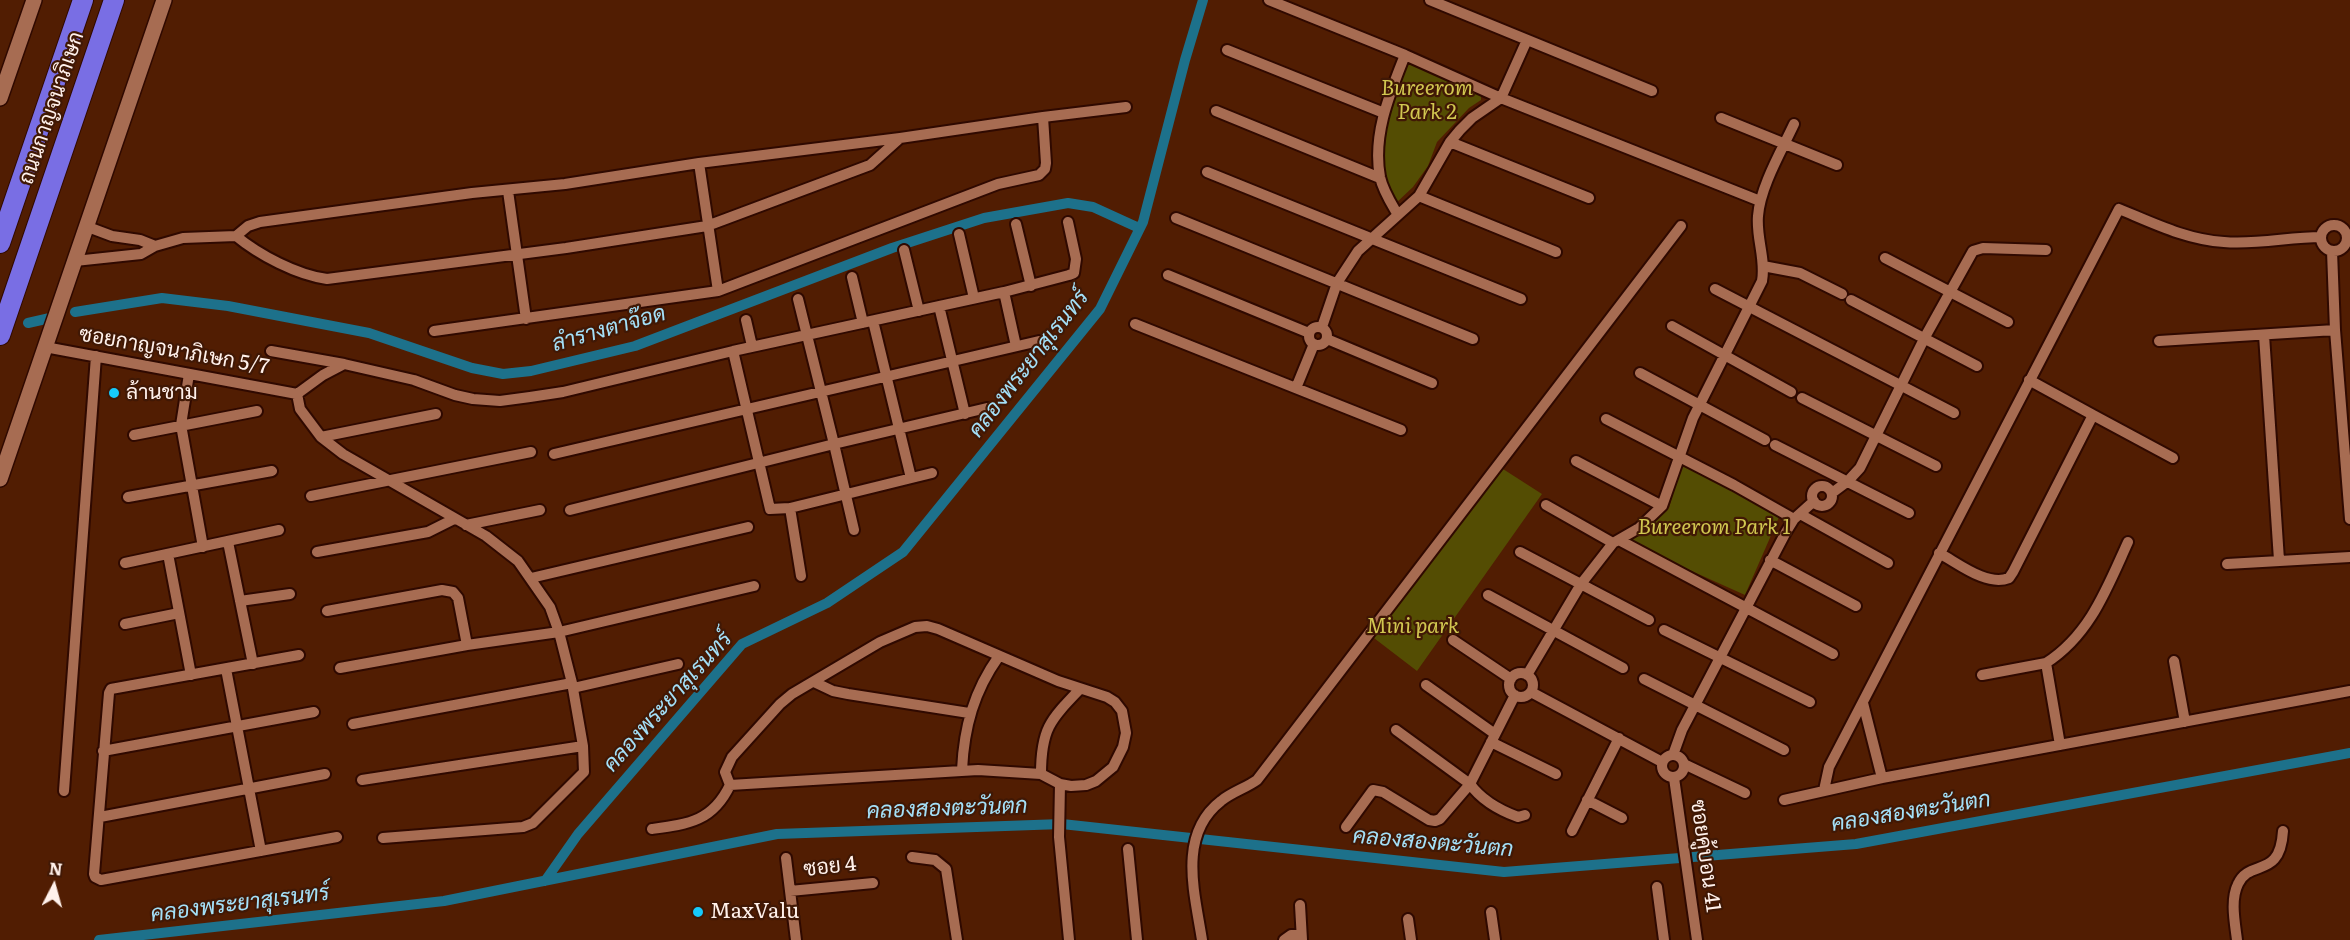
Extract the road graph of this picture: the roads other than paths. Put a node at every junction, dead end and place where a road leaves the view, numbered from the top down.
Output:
1 (34, 0) edge
2 (83, 0) edge
3 (114, 0) edge
4 (164, 0) edge
5 (1269, 0) edge
6 (1430, 0) edge
7 (1527, 40) junction
8 (1227, 50) dead end
9 (1406, 55) junction
10 (5, 66) edge
11 (1652, 92) dead end
12 (0, 98) edge
13 (1501, 98) junction
14 (1126, 107) dead end
15 (1216, 111) dead end
16 (1384, 113) junction
17 (1043, 117) junction
18 (1721, 118) dead end
19 (1794, 124) dead end
20 (900, 138) junction
21 (1450, 142) junction
22 (1785, 144) junction
23 (699, 163) junction
24 (1837, 165) dead end
25 (1207, 172) dead end
26 (1380, 178) junction
27 (508, 191) junction
28 (1419, 196) junction
29 (1589, 198) dead end
30 (1760, 201) junction
31 (1398, 215) junction
32 (1176, 218) dead end
33 (1068, 222) dead end
34 (1016, 224) dead end
35 (707, 226) junction
36 (1681, 226) dead end
37 (88, 227) junction
38 (959, 234) dead end
39 (2348, 235) edge
40 (112, 236) junction
41 (236, 236) junction
42 (1371, 237) junction
43 (2321, 237) junction
44 (0, 243) edge
45 (154, 246) junction
46 (904, 250) dead end
47 (2046, 250) dead end
48 (2332, 250) junction
49 (1556, 252) dead end
50 (517, 253) junction
51 (108, 258) junction
52 (1885, 258) dead end
53 (75, 261) junction
54 (1763, 266) junction
55 (1168, 275) dead end
56 (852, 277) dead end
57 (1337, 283) junction
58 (1031, 286) junction
59 (1715, 289) dead end
60 (718, 291) junction
61 (1004, 292) junction
62 (1951, 292) junction
63 (974, 298) junction
64 (798, 299) dead end
65 (1521, 299) dead end
66 (939, 306) junction
67 (1750, 307) junction
68 (918, 310) junction
69 (526, 319) junction
70 (746, 320) dead end
71 (868, 322) junction
72 (2008, 322) dead end
73 (1135, 324) dead end
74 (1672, 326) dead end
75 (1322, 327) junction
76 (2335, 330) junction
77 (434, 332) dead end
78 (1309, 333) junction
79 (0, 334) edge
80 (806, 335) junction
81 (2264, 335) junction
82 (1925, 338) junction
83 (1327, 339) junction
84 (1473, 339) dead end
85 (1039, 341) dead end
86 (2158, 341) dead end
87 (1314, 344) junction
88 (752, 346) junction
89 (1016, 346) junction
90 (45, 347) junction
91 (271, 351) dead end
92 (733, 351) junction
93 (1725, 354) junction
94 (96, 356) junction
95 (952, 361) junction
96 (344, 364) junction
97 (1977, 366) dead end
98 (1640, 373) dead end
99 (189, 374) junction
100 (885, 376) junction
101 (2029, 380) junction
102 (1432, 383) dead end
103 (1900, 386) junction
104 (1296, 388) junction
105 (820, 392) junction
106 (1791, 392) dead end
107 (297, 394) junction
108 (1802, 398) dead end
109 (1700, 403) junction
110 (987, 408) dead end
111 (747, 410) junction
112 (257, 411) dead end
113 (1954, 413) dead end
114 (436, 414) dead end
115 (965, 414) junction
116 (2093, 415) junction
117 (1606, 419) dead end
118 (181, 425) junction
119 (899, 429) junction
120 (1401, 430) dead end
121 (134, 435) dead end
122 (1875, 435) junction
123 (321, 437) junction
124 (834, 444) junction
125 (531, 453) dead end
126 (554, 454) dead end
127 (1679, 456) junction
128 (2173, 458) dead end
129 (1576, 461) dead end
130 (758, 465) junction
131 (1936, 466) dead end
132 (272, 471) dead end
133 (932, 473) dead end
134 (911, 478) junction
135 (0, 479) edge
136 (391, 480) junction
137 (1848, 481) junction
138 (191, 484) junction
139 (845, 494) junction
140 (310, 495) dead end
141 (128, 497) dead end
142 (1546, 505) dead end
143 (1662, 506) junction
144 (790, 508) junction
145 (540, 510) dead end
146 (570, 510) dead end
147 (1910, 513) dead end
148 (1797, 517) junction
149 (454, 519) junction
150 (2350, 519) edge
151 (466, 525) junction
152 (748, 527) dead end
153 (279, 530) dead end
154 (854, 530) dead end
155 (228, 542) junction
156 (1616, 542) junction
157 (2128, 542) dead end
158 (203, 547) junction
159 (316, 552) dead end
160 (1520, 552) dead end
161 (1939, 553) junction
162 (168, 554) junction
163 (2350, 557) edge
164 (1770, 560) junction
165 (2279, 560) junction
166 (125, 562) dead end
167 (1888, 563) dead end
168 (2227, 564) dead end
169 (801, 576) dead end
170 (531, 578) junction
171 (1581, 584) junction
172 (754, 586) dead end
173 (290, 594) dead end
174 (1488, 595) dead end
175 (240, 601) junction
176 (1856, 606) dead end
177 (1746, 608) junction
178 (327, 611) dead end
179 (179, 613) junction
180 (1649, 620) dead end
181 (125, 624) dead end
182 (1554, 630) junction
183 (1665, 630) dead end
184 (559, 632) junction
185 (1453, 639) dead end
186 (467, 645) junction
187 (1833, 654) dead end
188 (299, 655) dead end
189 (999, 657) junction
190 (1720, 658) junction
191 (2174, 661) dead end
192 (2046, 663) junction
193 (253, 664) junction
194 (678, 664) dead end
195 (340, 668) dead end
196 (1623, 668) dead end
197 (225, 669) junction
198 (191, 675) junction
199 (1527, 675) junction
200 (1982, 675) dead end
201 (1511, 679) junction
202 (1644, 679) dead end
203 (814, 682) junction
204 (1426, 685) dead end
205 (572, 686) junction
206 (1080, 689) junction
207 (2350, 691) edge
208 (1531, 692) junction
209 (1515, 695) junction
210 (1810, 702) dead end
211 (1863, 703) junction
212 (1695, 705) junction
213 (314, 712) dead end
214 (969, 712) junction
215 (2185, 722) junction
216 (353, 724) dead end
217 (237, 726) junction
218 (1396, 730) dead end
219 (1493, 738) junction
220 (1619, 738) junction
221 (2060, 745) junction
222 (583, 746) junction
223 (1784, 750) dead end
224 (103, 751) junction
225 (1673, 755) junction
226 (1662, 762) junction
227 (1684, 764) junction
228 (962, 770) junction
229 (325, 774) dead end
230 (1041, 774) junction
231 (1556, 774) dead end
232 (1674, 778) junction
233 (1882, 778) junction
234 (362, 780) dead end
235 (1060, 784) junction
236 (1470, 784) junction
237 (730, 785) junction
238 (248, 788) junction
239 (1824, 790) junction
240 (64, 791) dead end
241 (1745, 793) dead end
242 (1587, 800) junction
243 (1784, 800) dead end
244 (1525, 815) dead end
245 (100, 817) junction
246 (1622, 818) dead end
247 (1346, 827) dead end
248 (652, 829) dead end
249 (1572, 831) dead end
250 (2283, 831) dead end
251 (337, 837) dead end
252 (383, 838) dead end
253 (1128, 849) dead end
254 (261, 851) junction
255 (912, 857) dead end
256 (786, 858) dead end
257 (873, 883) dead end
258 (1657, 887) dead end
259 (790, 891) junction
260 (1300, 905) dead end
261 (1491, 912) dead end
262 (1408, 919) dead end
263 (1301, 937) edge
264 (796, 940) edge
265 (957, 940) edge
266 (1069, 940) edge
267 (1137, 940) edge
268 (1202, 940) edge
269 (1284, 940) edge
270 (1411, 940) edge
271 (1495, 940) edge
272 (1664, 940) edge
273 (1697, 940) edge
274 (2237, 940) edge

1 - 10 main road
2 - 44 highway, ถนนกาญจนาภิเษก
3 - 79 highway, ถนนกาญจนาภิเษก
4 - 37 main road
5 - 9 street
6 - 7 street
7 - 11 street
7 - 13 street
8 - 16 street
9 - 13 street
9 - 16 street
10 - 12 main road
13 - 21 street
13 - 30 street
14 - 17 street
15 - 26 street
16 - 26 street
17 - 20 street
17 - 60 street
18 - 22 street
19 - 22 street
20 - 23 street
20 - 35 street
21 - 28 street
21 - 29 street
22 - 24 street
22 - 30 street
23 - 27 street
23 - 35 street
25 - 42 street
26 - 31 street
27 - 41 street
27 - 50 street
28 - 31 street
28 - 49 street
30 - 54 street
31 - 42 street
32 - 57 street
33 - 58 street
34 - 58 street
35 - 50 street
35 - 60 street
36 - 268 street
37 - 40 street
37 - 53 main road
38 - 63 street
39 - 43 street
39 - 48 street
40 - 45 street
40 - 51 street
41 - 45 street
41 - 50 street
42 - 57 street
42 - 65 street
43 - 48 street
43 - 101 street
45 - 51 street
46 - 68 street
47 - 62 street
48 - 76 street
50 - 69 street
51 - 53 street
52 - 62 street
53 - 90 main road
54 - 67 street
54 - 82 street
55 - 78 street
56 - 71 street
57 - 75 street
57 - 84 street
58 - 61 street
59 - 67 street
60 - 69 street
61 - 63 street
61 - 89 street
62 - 72 street
62 - 82 street
63 - 66 street
64 - 80 street
66 - 68 street
66 - 95 street
67 - 93 street
67 - 103 street
68 - 71 street
69 - 77 street
70 - 88 street
71 - 80 street
71 - 100 street
73 - 104 street
74 - 93 street
75 - 78 street
75 - 83 street
76 - 81 street
76 - 150 street
78 - 87 street
80 - 88 street
80 - 105 street
81 - 86 street
81 - 165 street
82 - 97 street
82 - 103 street
83 - 87 street
83 - 102 street
85 - 89 street
87 - 104 street
88 - 92 street
89 - 95 street
90 - 94 street, ซอยกาญจนาภิเษก 5/7
90 - 135 main road
91 - 96 street
92 - 96 street
92 - 111 street
93 - 106 street
93 - 109 street
94 - 99 street, ซอยกาญจนาภิเษก 5/7
94 - 240 street
95 - 100 street
95 - 115 street
96 - 107 street
98 - 109 street
99 - 107 street, ซอยกาญจนาภิเษก 5/7
99 - 118 street
100 - 105 street
100 - 119 street
101 - 116 street
101 - 161 street
103 - 113 street
103 - 122 street
104 - 120 street
105 - 111 street
105 - 124 street
107 - 123 street
108 - 122 street
109 - 127 street
109 - 137 street
110 - 115 street
111 - 126 street
111 - 130 street
112 - 118 street
114 - 123 street
115 - 119 street
116 - 128 street
116 - 161 street
117 - 127 street
118 - 121 street
118 - 138 street
119 - 124 street
119 - 134 street
122 - 131 street
122 - 137 street
123 - 136 street
124 - 130 street
124 - 139 street
125 - 136 street
127 - 143 street
127 - 148 street
129 - 143 street
130 - 144 street
130 - 146 street
132 - 138 street
133 - 134 street
134 - 139 street
136 - 140 street
136 - 149 street
137 - 147 street
137 - 148 street
138 - 141 street
138 - 158 street
139 - 144 street
139 - 154 street
142 - 156 street
143 - 156 street
144 - 169 street
145 - 151 street
148 - 164 street
148 - 167 street
149 - 151 street
149 - 159 street
151 - 170 street
152 - 170 street
153 - 155 street
155 - 158 street
155 - 175 street
156 - 171 street
156 - 177 street
157 - 192 street
158 - 162 street
160 - 171 street
161 - 211 street
162 - 166 street
162 - 179 street
163 - 165 street
164 - 176 street
164 - 177 street
165 - 168 street
170 - 184 street
171 - 180 street
171 - 182 street
172 - 184 street
173 - 175 street
174 - 182 street
175 - 193 street
177 - 187 street
177 - 190 street
178 - 186 street
179 - 181 street
179 - 198 street
182 - 196 street
182 - 199 street
183 - 190 street
184 - 186 street
184 - 205 street
185 - 201 street
186 - 195 street
188 - 193 street
189 - 203 street
189 - 206 street
189 - 214 street
190 - 210 street
190 - 212 street
191 - 215 street
192 - 200 street
192 - 221 street
193 - 197 street
194 - 205 street
197 - 198 street
197 - 217 street
198 - 224 street
199 - 201 street
199 - 208 street
201 - 209 street
202 - 212 street
203 - 214 street
203 - 237 street
204 - 219 street
205 - 216 street
205 - 222 street
206 - 230 street
206 - 235 street
207 - 215 street
208 - 209 street
208 - 220 street
209 - 219 street
211 - 233 street
211 - 239 street
212 - 223 street
212 - 225 street
213 - 217 street
214 - 228 street
215 - 221 street
217 - 224 street
217 - 238 street
218 - 236 street
219 - 231 street
219 - 236 street
220 - 226 street
220 - 242 street
221 - 233 street
222 - 234 street
222 - 252 street
224 - 245 street
225 - 226 street
225 - 227 street
226 - 232 street
227 - 232 street
227 - 241 street
228 - 230 street
228 - 237 street
229 - 238 street
230 - 235 street
232 - 273 street, ซอยคู้บอน 41
233 - 239 street
235 - 266 street
236 - 244 street
236 - 247 street
237 - 248 street
238 - 245 street
238 - 254 street
239 - 243 street
242 - 246 street
242 - 249 street
245 - 254 street
250 - 274 street
251 - 254 street
253 - 267 street
255 - 265 street
256 - 259 street
257 - 259 street, ซอย 4
258 - 272 street
259 - 264 street
260 - 263 street
261 - 271 street
262 - 270 street
263 - 269 street

